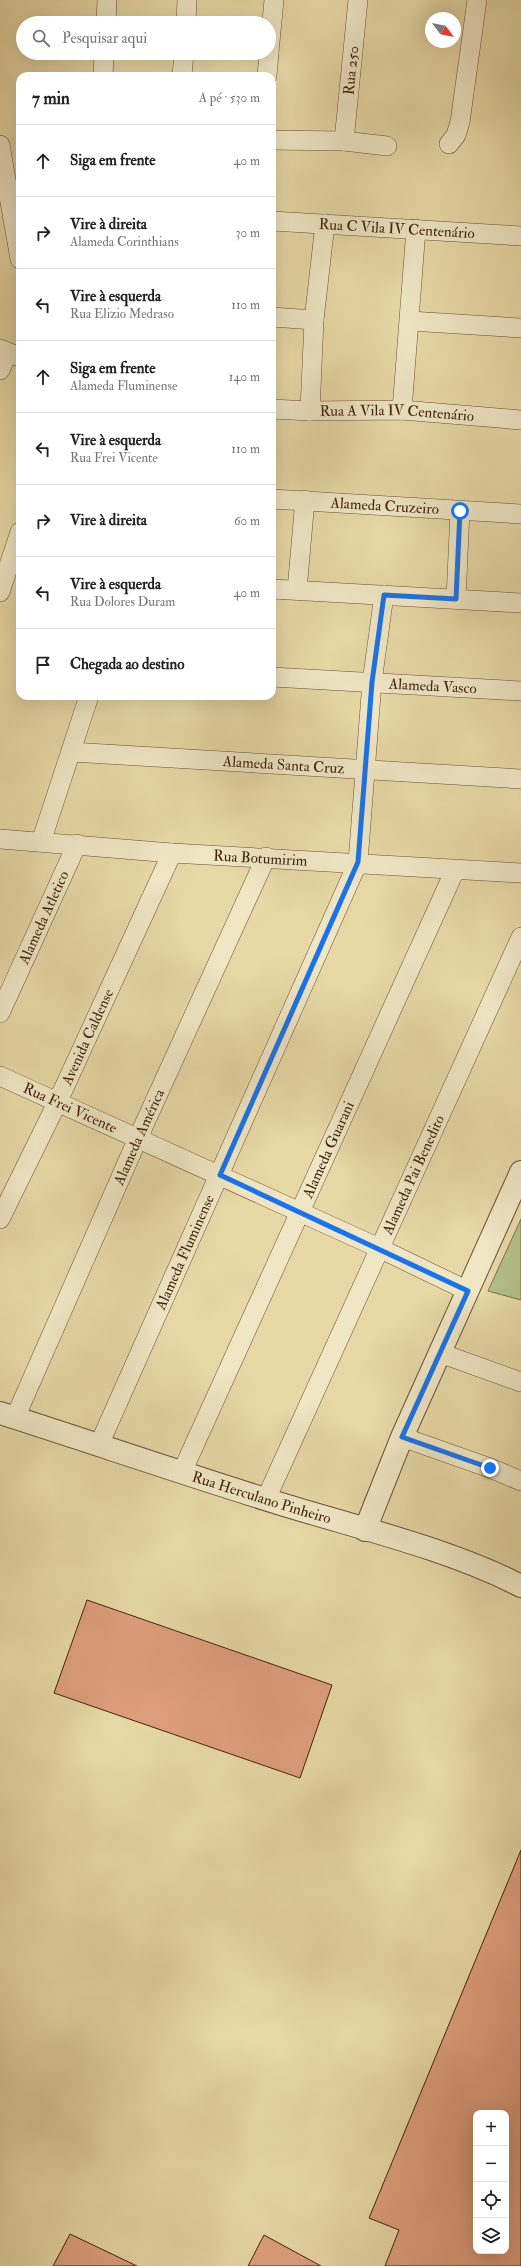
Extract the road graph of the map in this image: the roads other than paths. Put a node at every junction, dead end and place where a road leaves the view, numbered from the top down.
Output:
1 (107, 0) edge
2 (187, 0) edge
3 (274, 0) edge
4 (358, 0) edge
5 (477, 0) edge
6 (106, 16) edge
7 (186, 16) edge
8 (272, 16) edge
9 (104, 60) edge
10 (183, 60) edge
11 (268, 60) edge
12 (103, 72) edge
13 (182, 72) edge
14 (266, 72) edge
15 (276, 140) edge
16 (344, 141) junction
17 (449, 144) dead end
18 (0, 146) edge
19 (387, 146) dead end
20 (10, 205) edge
21 (276, 221) edge
22 (325, 224) junction
23 (416, 229) junction
24 (521, 236) edge
25 (16, 237) edge
26 (276, 317) edge
27 (314, 320) junction
28 (410, 321) junction
29 (521, 328) edge
30 (9, 353) edge
31 (0, 370) edge
32 (276, 409) edge
33 (402, 410) junction
34 (310, 411) junction
35 (521, 420) edge
36 (276, 499) edge
37 (305, 500) junction
38 (460, 511) junction
39 (521, 514) edge
40 (16, 544) edge
41 (276, 589) edge
42 (297, 590) junction
43 (0, 592) edge
44 (384, 595) junction
45 (456, 599) junction
46 (521, 603) edge
47 (276, 677) edge
48 (372, 682) junction
49 (521, 692) edge
50 (88, 700) edge
51 (71, 752) junction
52 (366, 770) junction
53 (521, 779) edge
54 (0, 840) edge
55 (41, 842) junction
56 (77, 844) junction
57 (172, 853) junction
58 (266, 857) junction
59 (358, 862) junction
60 (455, 870) junction
61 (521, 873) edge
62 (521, 937) edge
63 (0, 1013) edge
64 (0, 1076) edge
65 (58, 1102) junction
66 (138, 1138) junction
67 (521, 1172) edge
68 (220, 1175) junction
69 (301, 1212) junction
70 (0, 1219) edge
71 (379, 1248) junction
72 (468, 1291) junction
73 (440, 1353) junction
74 (521, 1382) edge
75 (8, 1416) edge
76 (402, 1437) junction
77 (99, 1445) junction
78 (182, 1472) junction
79 (521, 1481) edge
80 (266, 1500) junction
81 (365, 1530) junction
82 (521, 1586) edge

1 - 6 street
2 - 7 street
3 - 8 street
4 - 16 street, Rua 250
5 - 17 street
9 - 12 street
10 - 13 street
11 - 14 street
15 - 16 street
16 - 19 street
18 - 20 street
20 - 25 street
21 - 22 street, Rua C Vila IV Centenário
22 - 23 street, Rua C Vila IV Centenário
22 - 27 street
23 - 24 street, Rua C Vila IV Centenário
23 - 28 street
26 - 27 street
27 - 34 street
28 - 29 street
28 - 33 street
30 - 31 street
32 - 34 street, Rua A Vila IV Centenário
33 - 34 street, Rua A Vila IV Centenário
33 - 35 street, Rua A Vila IV Centenário
36 - 37 street, Alameda Cruzeiro
37 - 38 street, Alameda Cruzeiro
37 - 42 street
38 - 39 street, Alameda Cruzeiro
38 - 45 street
40 - 43 street
41 - 42 street
42 - 44 street
44 - 45 street
44 - 48 street, Alameda Fluminense
45 - 46 street
47 - 48 street, Alameda Vasco
48 - 49 street, Alameda Vasco
48 - 52 street, Alameda Fluminense
50 - 51 street
51 - 52 street, Alameda Santa Cruz
51 - 55 street
52 - 53 street, Alameda Santa Cruz
52 - 59 street, Alameda Fluminense
54 - 55 street, Rua Botumirim
55 - 56 street, Rua Botumirim
56 - 57 street, Rua Botumirim
56 - 63 street, Alameda Atletico
57 - 58 street, Rua Botumirim
57 - 65 street, Avenida Caldense
58 - 59 street, Rua Botumirim
58 - 66 street, Alameda América
59 - 60 street, Rua Botumirim
59 - 68 street, Alameda Fluminense
60 - 61 street, Rua Botumirim
60 - 69 street, Alameda Guarani
62 - 71 street, Alameda Pai Benedito
64 - 65 street, Rua Frei Vicente
65 - 66 street, Rua Frei Vicente
65 - 70 street, Avenida Caldense
66 - 68 street, Rua Frei Vicente
66 - 75 street, Alameda América
67 - 72 street
68 - 69 street, Rua Frei Vicente
68 - 77 street, Alameda Fluminense
69 - 71 street, Rua Frei Vicente
69 - 78 street, Alameda Guarani
71 - 72 street, Rua Frei Vicente
71 - 80 street, Alameda Pai Benedito
72 - 73 street
73 - 74 street
73 - 76 street
75 - 77 street, Rua Herculano Pinheiro
76 - 79 street
76 - 81 street
77 - 78 street, Rua Herculano Pinheiro
78 - 80 street, Rua Herculano Pinheiro
80 - 81 street, Rua Herculano Pinheiro
81 - 82 street, Rua Herculano Pinheiro

